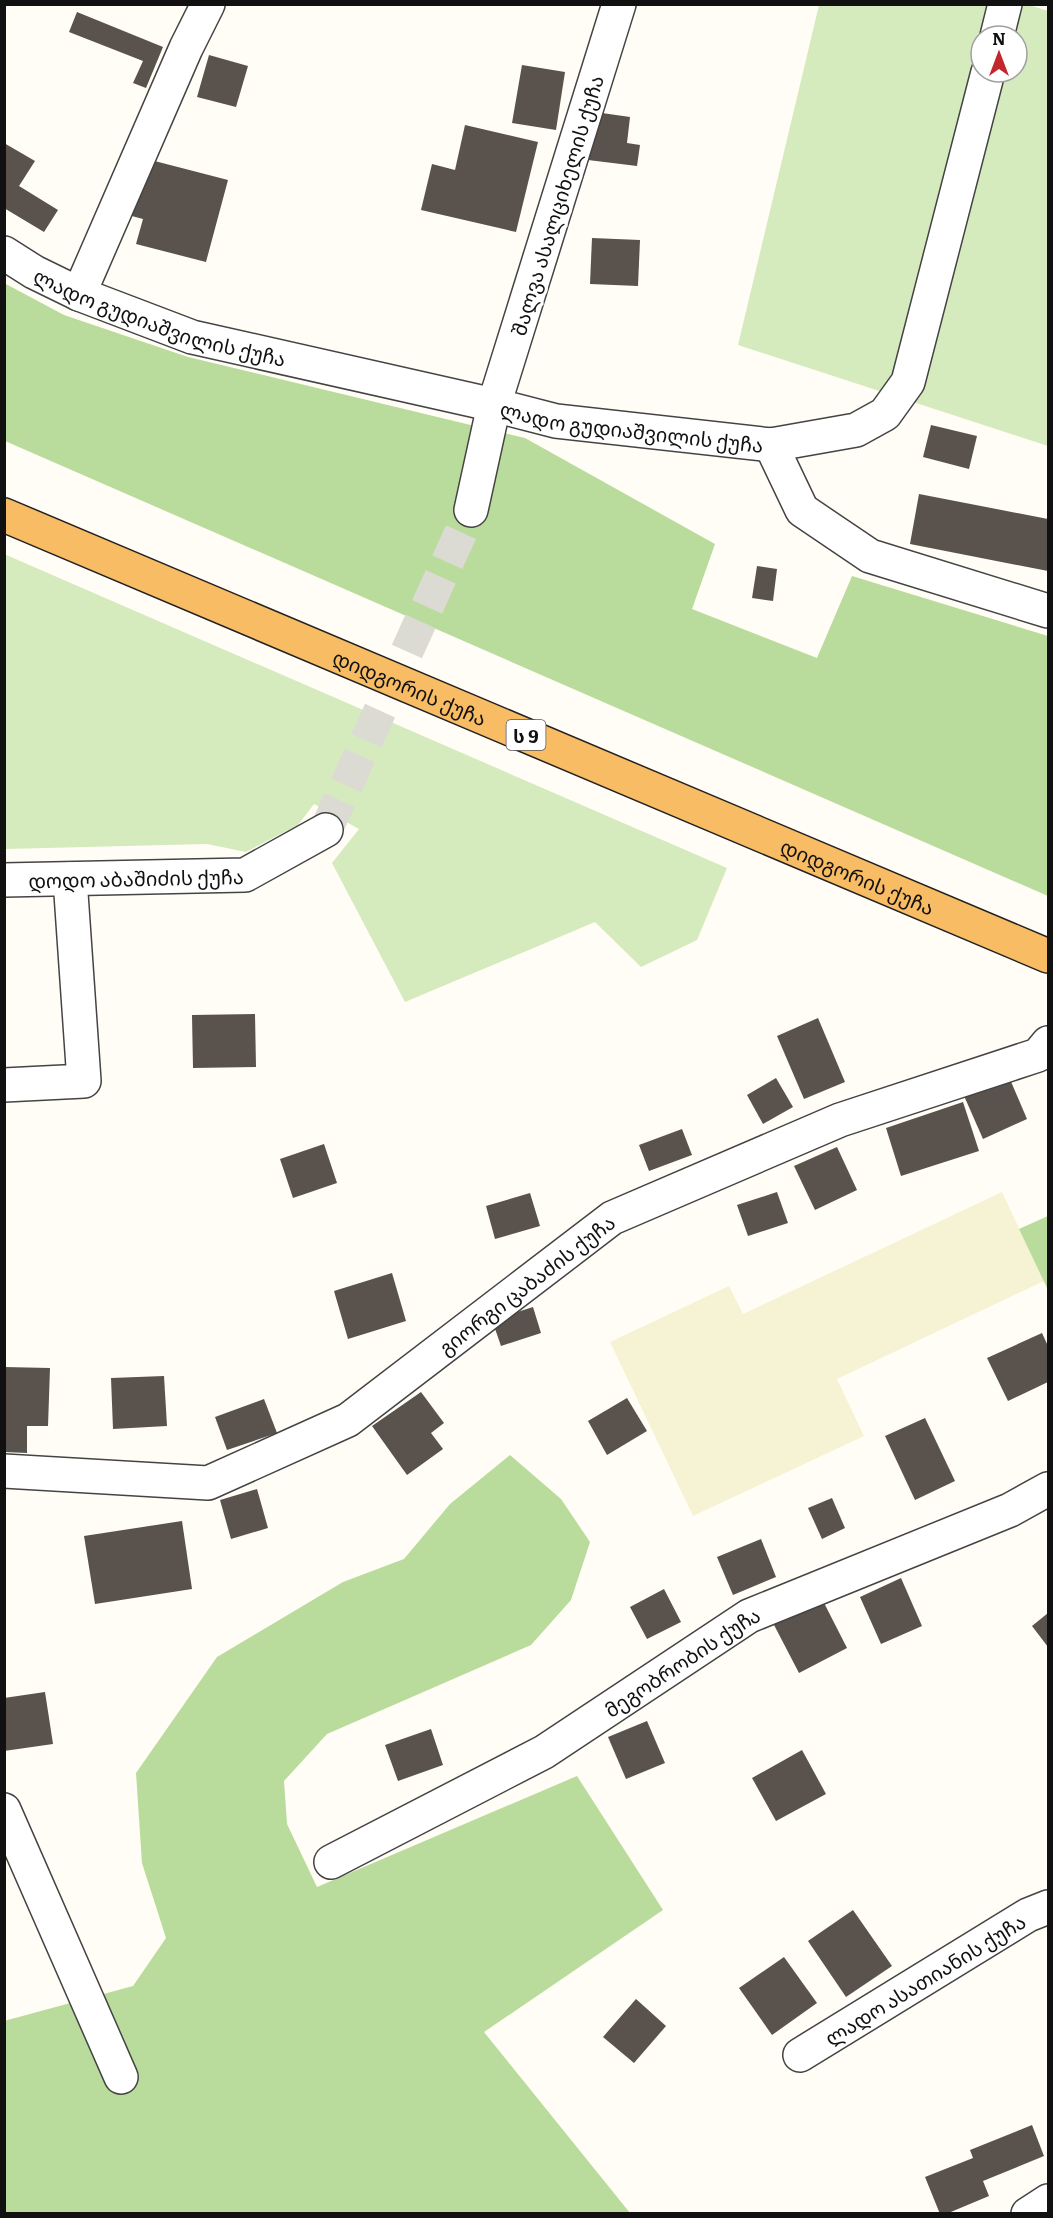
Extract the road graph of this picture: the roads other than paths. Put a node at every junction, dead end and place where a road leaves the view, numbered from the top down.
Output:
1 (208, 4) edge
2 (619, 4) edge
3 (1005, 4) edge
4 (1000, 24) edge
5 (985, 84) edge
6 (4, 253) edge
7 (79, 294) junction
8 (494, 405) junction
9 (771, 445) junction
10 (471, 510) tunnel mouth
11 (4, 515) edge
12 (1048, 610) edge
13 (326, 830) tunnel mouth
14 (70, 879) junction
15 (4, 880) edge
16 (1048, 956) edge
17 (1048, 1043) edge
18 (4, 1085) edge
19 (4, 1471) edge
20 (1048, 1489) edge
21 (4, 1810) edge
22 (331, 1862) dead end
23 (1048, 1907) edge
24 (800, 2055) dead end
25 (121, 2077) dead end
26 (1048, 2201) edge
27 (1028, 2214) edge

1 - 7 street
2 - 8 street, შალვა ასალციხელის ქუჩა
3 - 4 street
5 - 9 street, ლადო გუდიაშვილის ქუჩა
6 - 7 street, ლადო გუდიაშვილის ქუჩა
7 - 8 street, ლადო გუდიაშვილის ქუჩა
8 - 9 street, ლადო გუდიაშვილის ქუჩა
8 - 10 street
9 - 12 street
11 - 16 highway, დიდგორის ქუჩა / ს 9
13 - 14 street, დოდო აბაშიძის ქუჩა
14 - 15 street, დოდო აბაშიძის ქუჩა
14 - 18 street
17 - 19 street, გიორგი ცაბაძის ქუჩა
20 - 22 street, მეგობრობის ქუჩა
21 - 25 street
23 - 24 street, ლადო ასათიანის ქუჩა
26 - 27 street

